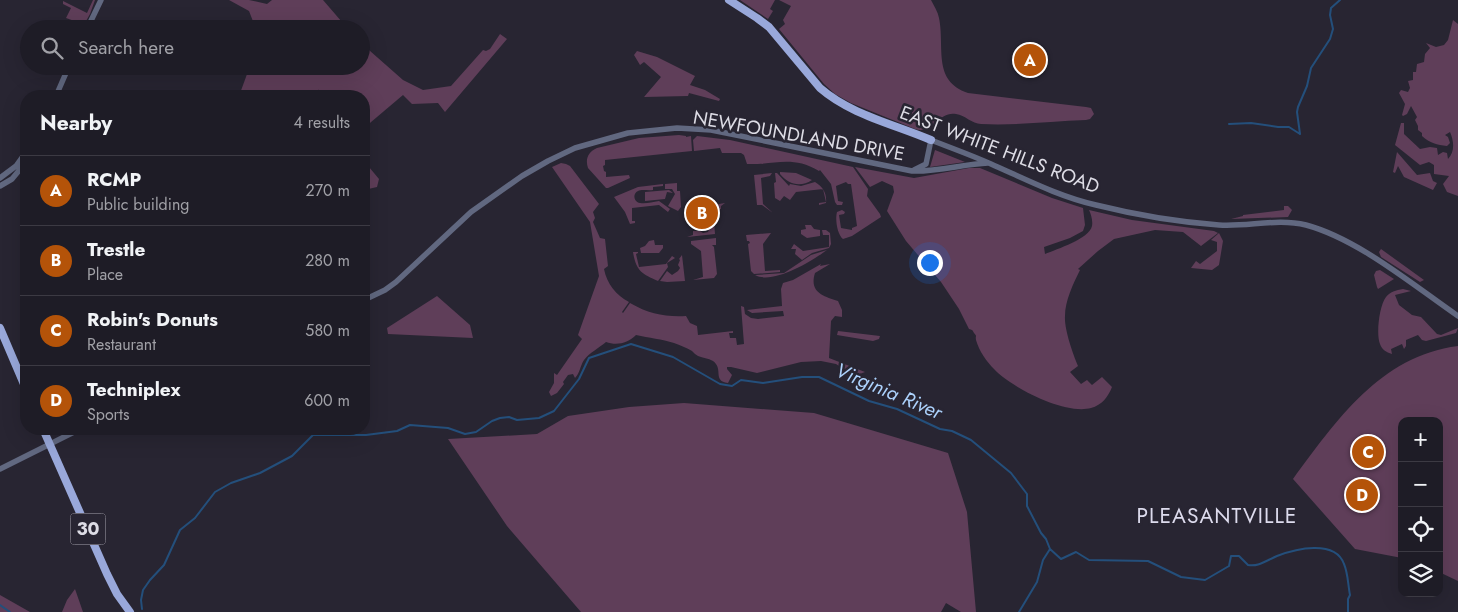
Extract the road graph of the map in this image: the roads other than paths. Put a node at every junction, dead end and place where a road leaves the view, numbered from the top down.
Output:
1 (101, 0) edge
2 (729, 0) edge
3 (91, 20) edge
4 (66, 75) edge
5 (59, 90) edge
6 (931, 140) junction
7 (20, 160) edge
8 (988, 163) junction
9 (20, 169) edge
10 (912, 171) junction
11 (0, 178) edge
12 (0, 186) edge
13 (370, 297) edge
14 (1458, 316) edge
15 (0, 328) edge
16 (20, 375) edge
17 (46, 435) edge
18 (68, 435) edge
19 (50, 444) junction
20 (0, 469) edge
21 (130, 612) edge

1 - 3 street
2 - 6 main road, EAST WHITE HILLS ROAD
4 - 5 street
6 - 8 street, EAST WHITE HILLS ROAD
6 - 10 street, NEWFOUNDLAND DRIVE
7 - 11 street
8 - 10 street
8 - 14 street, EAST WHITE HILLS ROAD
9 - 12 street
10 - 13 street, NEWFOUNDLAND DRIVE
15 - 16 main road
17 - 19 main road, 30
18 - 19 street
19 - 20 street
19 - 21 main road, 30

